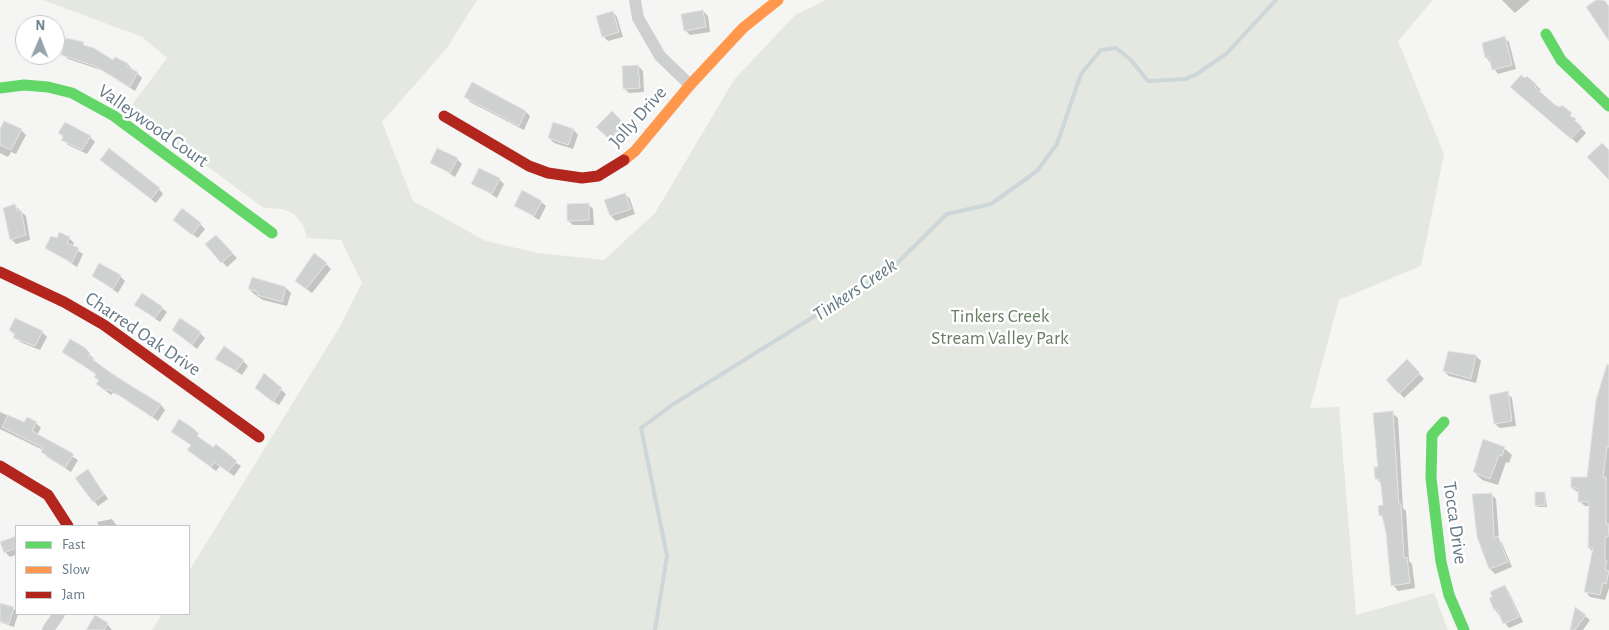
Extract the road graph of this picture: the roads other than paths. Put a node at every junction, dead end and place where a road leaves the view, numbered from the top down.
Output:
1 (635, 0) edge
2 (778, 0) edge
3 (1546, 34) dead end
4 (690, 85) junction
5 (0, 88) edge
6 (1609, 106) edge
7 (444, 116) dead end
8 (272, 233) dead end
9 (0, 272) edge
10 (1444, 422) dead end
11 (259, 437) dead end
12 (0, 466) edge
13 (67, 525) edge
14 (58, 615) edge
15 (48, 630) edge
16 (1464, 630) edge

1 - 4 street
2 - 4 street, Jolly Drive
3 - 6 street
4 - 7 street, Jolly Drive
5 - 8 street, Valleywood Court
9 - 11 street, Charred Oak Drive
10 - 16 street, Tocca Drive
12 - 13 street
14 - 15 street

